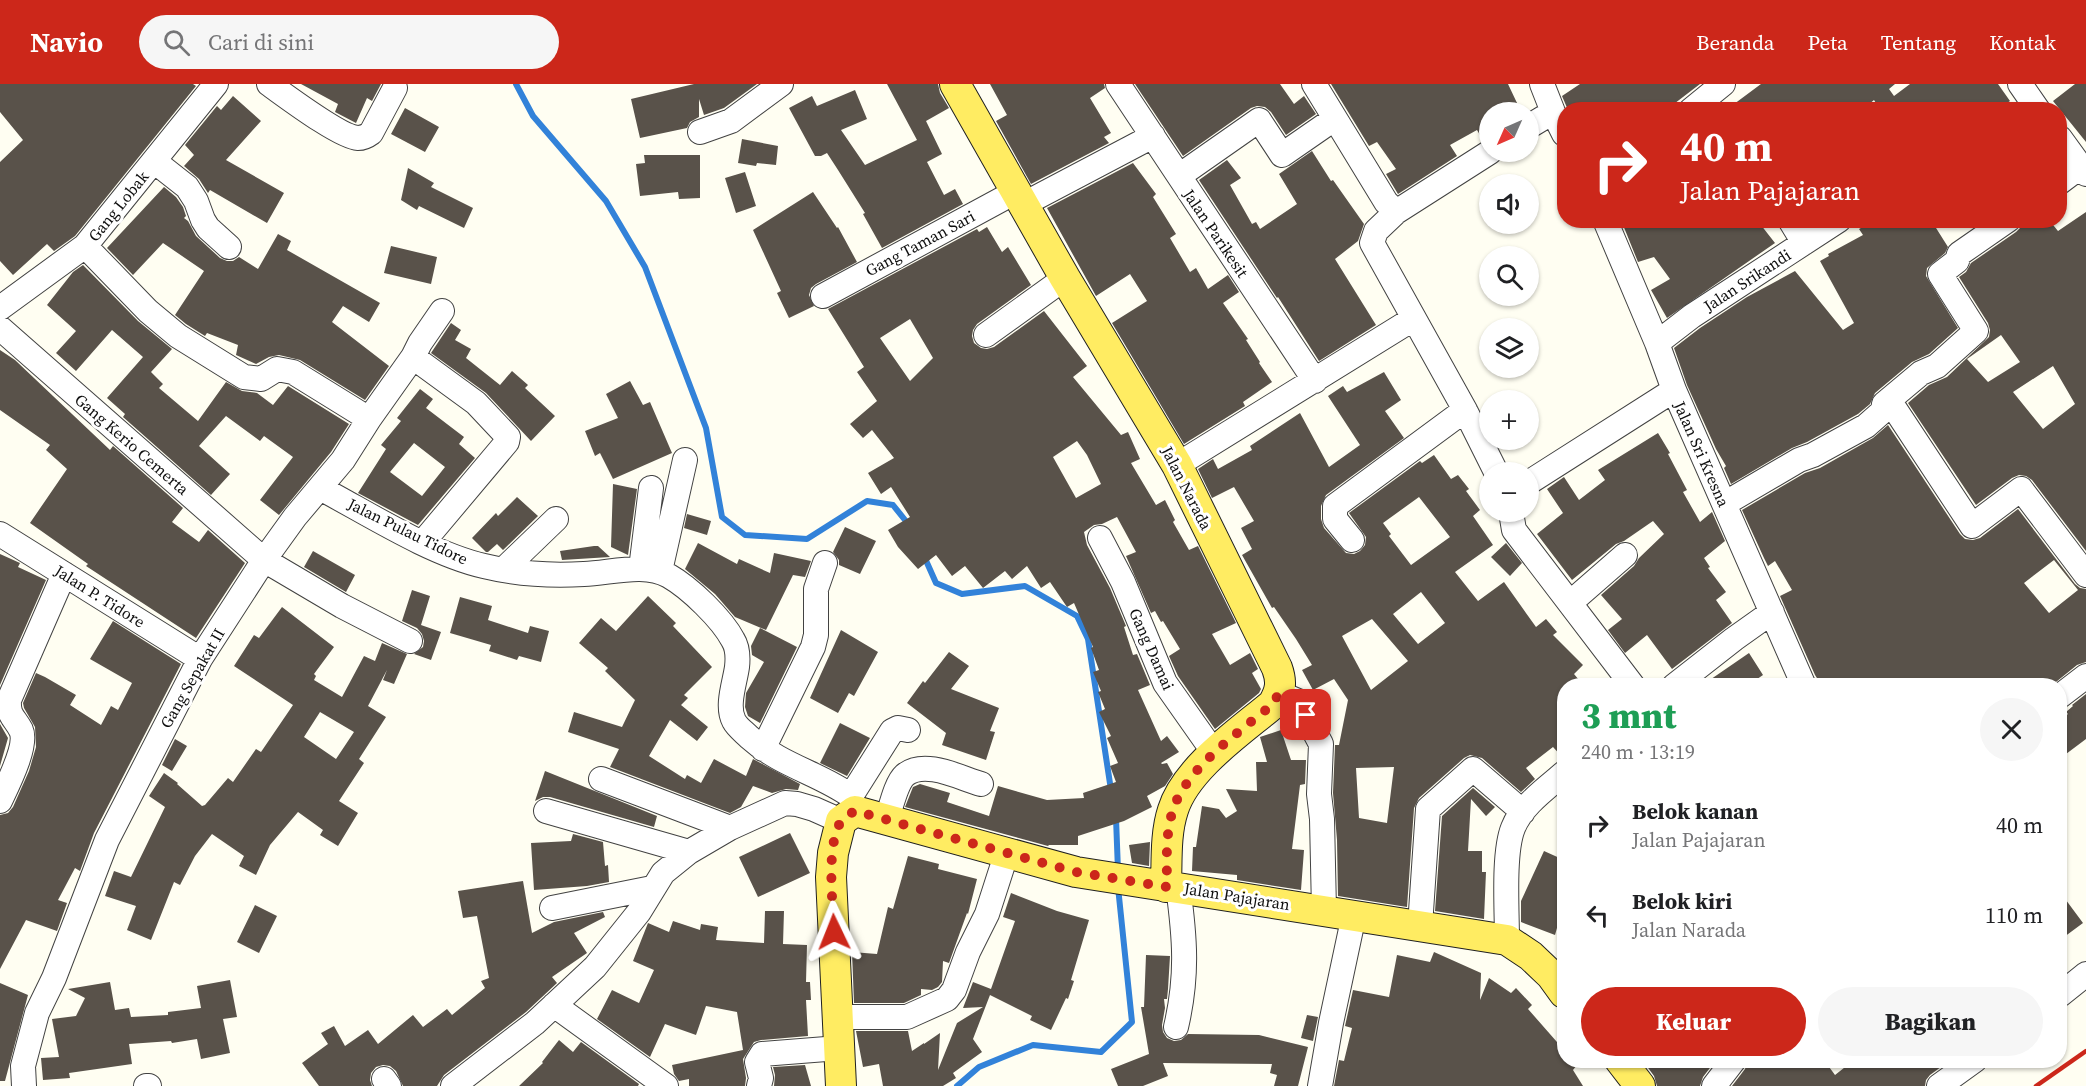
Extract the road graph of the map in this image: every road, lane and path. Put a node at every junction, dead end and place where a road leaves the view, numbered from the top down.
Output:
1 (216, 84) edge
2 (268, 84) edge
3 (781, 84) edge
4 (955, 84) edge
5 (1118, 84) edge
6 (1314, 84) edge
7 (395, 88) dead end
8 (1551, 94) edge
9 (1539, 111) edge
10 (1557, 112) edge
11 (1334, 119) junction
12 (700, 132) dead end
13 (1153, 136) junction
14 (2067, 148) edge
15 (1479, 159) edge
16 (154, 161) junction
17 (2083, 170) edge
18 (1179, 177) junction
19 (2067, 178) edge
20 (1020, 197) junction
21 (1396, 212) junction
22 (1608, 228) edge
23 (1795, 228) edge
24 (1827, 228) edge
25 (1996, 228) edge
26 (1804, 243) junction
27 (85, 246) junction
28 (229, 247) dead end
29 (1065, 278) junction
30 (823, 296) dead end
31 (2, 302) edge
32 (442, 311) dead end
33 (1413, 319) junction
34 (0, 328) edge
35 (986, 335) dead end
36 (1657, 343) junction
37 (413, 357) junction
38 (1315, 381) junction
39 (1674, 390) junction
40 (1889, 400) junction
41 (1465, 410) junction
42 (369, 419) junction
43 (685, 459) dead end
44 (1491, 462) edge
45 (1177, 465) junction
46 (1539, 476) edge
47 (320, 488) junction
48 (651, 488) dead end
49 (1724, 504) junction
50 (556, 519) dead end
51 (1513, 522) edge
52 (0, 534) edge
53 (1100, 538) dead end
54 (1352, 540) dead end
55 (423, 542) junction
56 (1625, 555) dead end
57 (264, 560) junction
58 (825, 563) dead end
59 (503, 570) junction
60 (650, 570) junction
61 (64, 574) junction
62 (2086, 575) edge
63 (1570, 603) junction
64 (1772, 612) junction
65 (410, 641) dead end
66 (200, 659) junction
67 (2086, 676) edge
68 (1628, 678) edge
69 (1684, 678) edge
70 (1801, 678) edge
71 (2067, 691) edge
72 (1279, 693) junction
73 (908, 730) dead end
74 (763, 749) junction
75 (1215, 754) junction
76 (602, 779) dead end
77 (1557, 779) edge
78 (981, 784) dead end
79 (0, 801) edge
80 (849, 809) junction
81 (546, 811) dead end
82 (1523, 812) junction
83 (887, 819) junction
84 (730, 828) junction
85 (689, 852) junction
86 (1007, 852) junction
87 (1172, 887) junction
88 (652, 888) junction
89 (552, 908) dead end
90 (1324, 910) junction
91 (1354, 915) junction
92 (1420, 926) junction
93 (1507, 940) junction
94 (2086, 974) edge
95 (1557, 981) edge
96 (2067, 989) edge
97 (554, 1005) junction
98 (838, 1017) junction
99 (1176, 1028) dead end
100 (839, 1048) junction
101 (1626, 1068) edge
102 (1728, 1068) edge
103 (1964, 1068) edge
104 (454, 1085) edge
105 (24, 1086) edge
106 (666, 1086) edge
107 (759, 1086) edge
108 (841, 1086) edge
109 (1320, 1086) edge
110 (1640, 1086) edge
111 (1714, 1086) edge
112 (1939, 1086) edge

1 - 16 street, Gang Lobak
2 - 7 street
3 - 12 street
4 - 20 main road, Jalan Narada
5 - 13 street, Jalan Parikesit
6 - 11 street
8 - 9 street
8 - 10 street
11 - 18 street
11 - 21 street
13 - 18 street, Jalan Parikesit
13 - 20 street, Gang Taman Sari
14 - 17 street
15 - 21 street
16 - 27 street, Gang Lobak
16 - 28 street
17 - 19 street
18 - 38 street, Jalan Parikesit
20 - 29 main road, Jalan Narada
20 - 30 street, Gang Taman Sari
21 - 33 street
22 - 36 street, Jalan Sri Kresna
23 - 26 street
24 - 26 street, Jalan Srikandi
25 - 40 street
26 - 36 street, Jalan Srikandi
27 - 31 street, Gang Lobak
27 - 42 street
29 - 35 street
29 - 45 main road, Jalan Narada
32 - 37 street, Gang Sepakat II
33 - 38 street
33 - 41 street
34 - 57 street, Gang Kerio Cemerta
36 - 39 street, Jalan Sri Kresna
37 - 42 street, Gang Sepakat II
37 - 55 street
38 - 45 street
39 - 46 street
39 - 49 street, Jalan Sri Kresna
40 - 49 street
40 - 62 street
41 - 44 street
41 - 54 street
42 - 47 street, Gang Sepakat II
43 - 60 street
45 - 72 main road, Jalan Narada
47 - 55 street, Jalan Pulau Tidore
47 - 57 street, Gang Sepakat II
48 - 60 street
49 - 64 street, Jalan Sri Kresna
50 - 59 street
51 - 63 street
52 - 61 street, Jalan P. Tidore
53 - 75 street, Gang Damai
55 - 59 street, Jalan Pulau Tidore
56 - 63 street
57 - 65 street, Gang Kerio Cemerta
57 - 66 street, Gang Sepakat II
58 - 74 street
59 - 60 street, Jalan Pulau Tidore
60 - 74 street
61 - 66 street, Jalan P. Tidore
61 - 79 street
63 - 68 street
64 - 69 street
64 - 70 street, Jalan Sri Kresna
66 - 105 street, Gang Sepakat II
67 - 71 street
72 - 75 main road
72 - 90 street
73 - 80 street
74 - 80 street
75 - 87 main road
76 - 84 street
77 - 82 street
78 - 83 street
80 - 83 main road, Jalan Pajajaran
80 - 84 street
80 - 98 main road
81 - 85 street
82 - 92 street
82 - 93 street
83 - 86 main road, Jalan Pajajaran
84 - 85 street
85 - 88 street
86 - 87 main road, Jalan Pajajaran
86 - 98 street
87 - 90 main road, Jalan Pajajaran
87 - 99 street
88 - 89 street
88 - 97 street
90 - 91 main road, Jalan Pajajaran
91 - 92 main road, Jalan Pajajaran
91 - 109 street
92 - 93 main road, Jalan Pajajaran
93 - 95 main road, Jalan Pajajaran
94 - 96 street
97 - 104 street
97 - 106 street
98 - 100 main road
100 - 107 street
100 - 108 main road
101 - 110 main road
102 - 111 street
103 - 112 street

